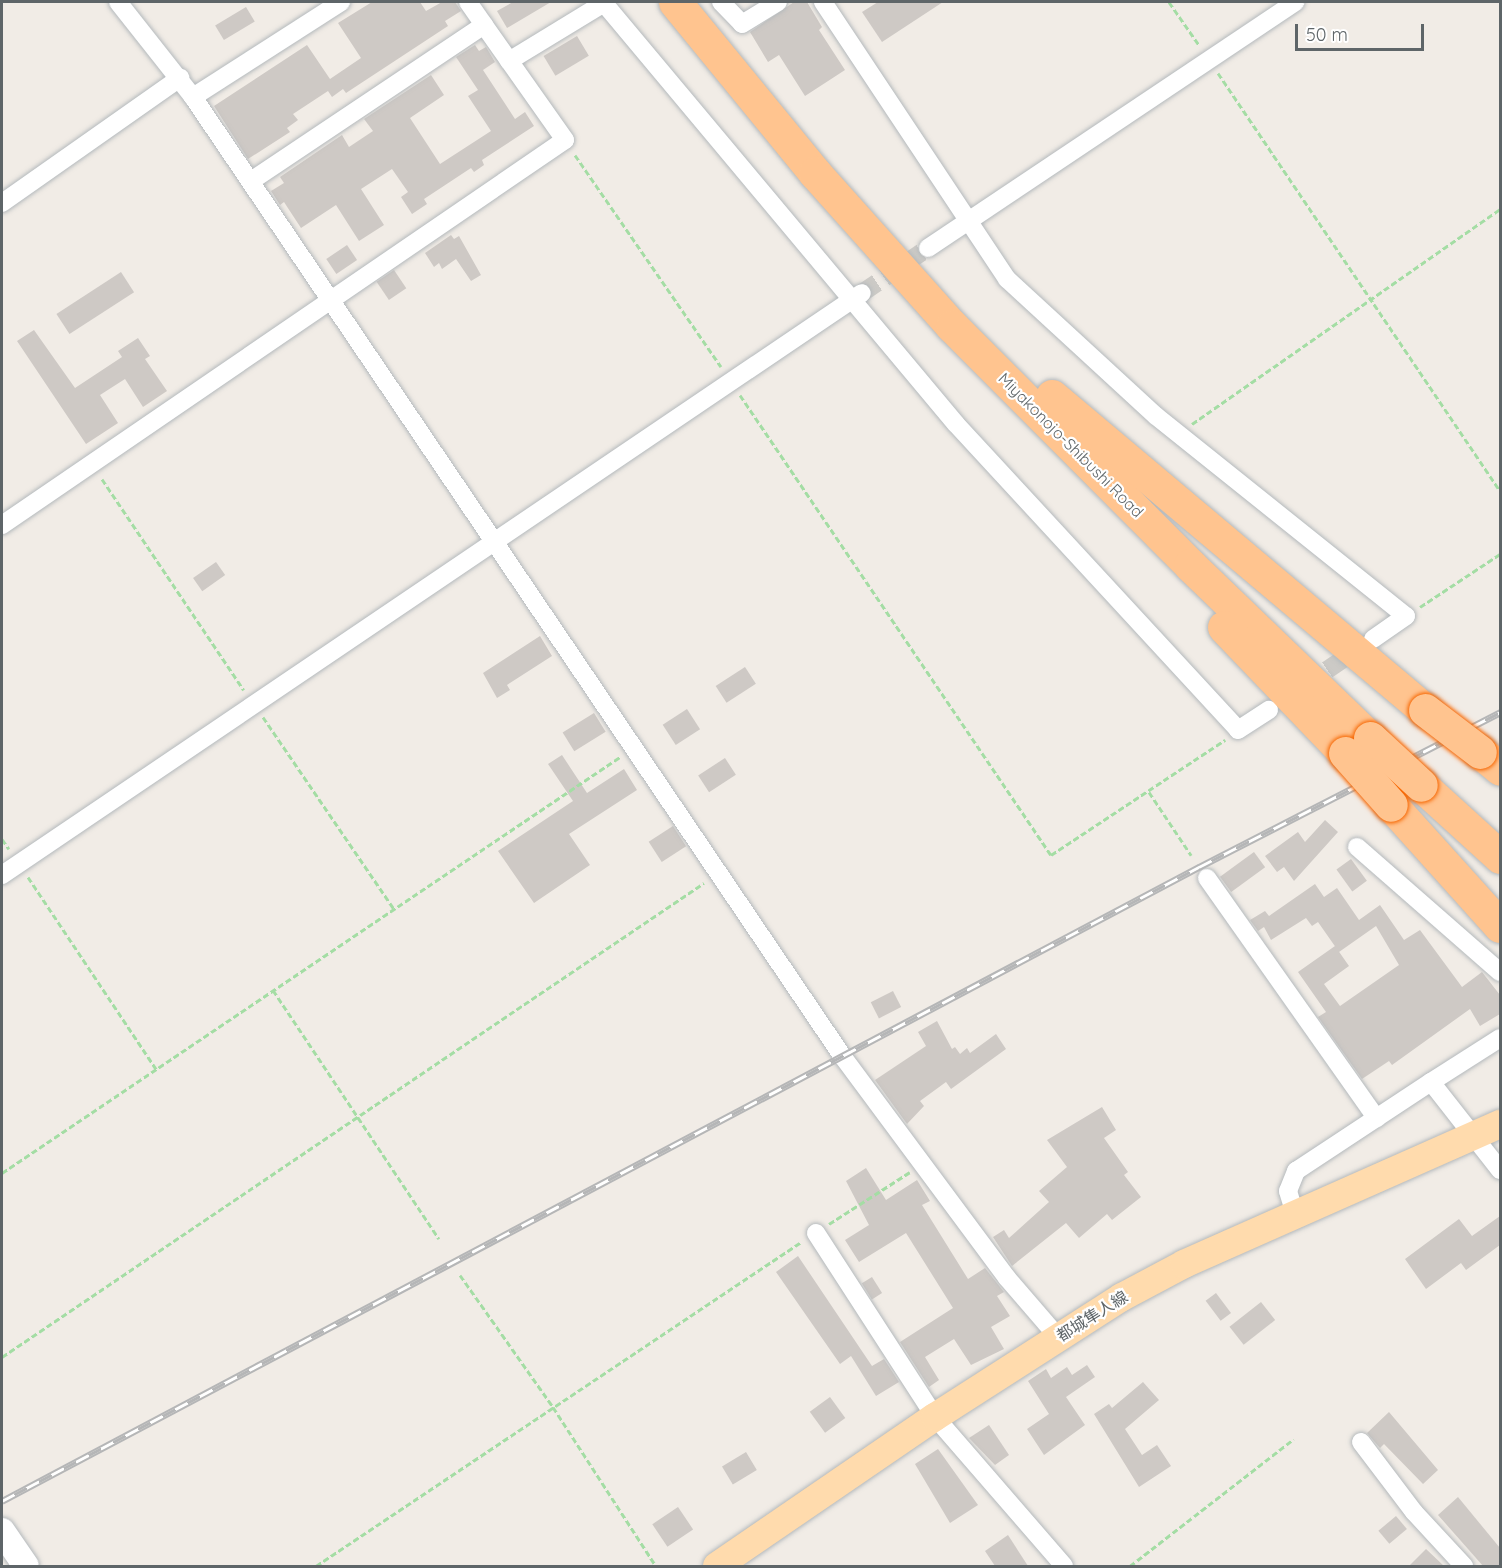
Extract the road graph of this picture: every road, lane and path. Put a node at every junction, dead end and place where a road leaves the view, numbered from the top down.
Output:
1 (117, 2) edge
2 (341, 2) edge
3 (468, 2) edge
4 (603, 2) edge
5 (675, 2) edge
6 (721, 2) edge
7 (778, 2) edge
8 (823, 2) edge
9 (1169, 2) edge
10 (1295, 2) edge
11 (484, 25) junction
12 (1209, 60) junction
13 (509, 61) junction
14 (180, 78) junction
15 (194, 97) junction
16 (565, 140) junction
17 (815, 173) junction
18 (251, 181) junction
19 (2, 203) edge
20 (1500, 209) edge
21 (970, 220) junction
22 (928, 248) tunnel mouth
23 (857, 297) junction
24 (1368, 298) junction
25 (330, 300) junction
26 (730, 380) junction
27 (1180, 432) junction
28 (92, 463) junction
29 (1500, 491) edge
30 (2, 525) edge
31 (493, 542) junction
32 (1500, 554) edge
33 (1406, 616) junction
34 (1372, 639) tunnel mouth
35 (254, 705) junction
36 (1269, 710) dead end
37 (1238, 730) junction
38 (1358, 746) junction
39 (633, 748) junction
40 (1490, 761) edge
41 (1149, 792) junction
42 (1357, 846) dead end
43 (1191, 855) dead end
44 (1500, 857) edge
45 (19, 864) junction
46 (718, 873) junction
47 (2, 875) edge
48 (1207, 878) dead end
49 (394, 909) junction
50 (1500, 926) edge
51 (1500, 972) edge
52 (273, 990) junction
53 (1500, 1038) edge
54 (156, 1069) junction
55 (1431, 1082) junction
56 (359, 1118) junction
57 (1376, 1118) junction
58 (1488, 1130) edge
59 (921, 1165) junction
60 (1500, 1170) edge
61 (2, 1173) edge
62 (1295, 1214) junction
63 (816, 1233) junction
64 (439, 1239) dead end
65 (460, 1275) dead end
66 (1058, 1337) junction
67 (2, 1357) edge
68 (553, 1407) junction
69 (935, 1417) junction
70 (1293, 1439) dead end
71 (1361, 1442) dead end
72 (2, 1531) edge
73 (26, 1566) edge
74 (316, 1566) edge
75 (656, 1566) edge
76 (717, 1566) edge
77 (1064, 1566) edge
78 (1130, 1566) edge
79 (1464, 1566) edge

1 - 14 street
2 - 15 street
3 - 11 street
4 - 13 street
4 - 23 street
5 - 17 highway, Miyakonojo-Shibushi Road
6 - 7 street
8 - 21 street
9 - 12 path
10 - 12 street
11 - 13 street
11 - 18 street
12 - 21 street
12 - 24 path
13 - 16 street
14 - 15 street
14 - 19 street
15 - 18 street
16 - 25 street
16 - 26 path
17 - 38 highway, Miyakonojo-Shibushi Road
17 - 40 highway, bridge
18 - 25 street
20 - 24 path
21 - 22 street
21 - 27 street
23 - 26 street
23 - 37 street
24 - 27 path
24 - 29 path
25 - 28 street
25 - 31 street
26 - 31 street
26 - 41 path
27 - 33 street
28 - 30 street
28 - 35 path
31 - 35 street
31 - 39 street
32 - 33 path
33 - 34 street
35 - 45 street
35 - 49 path
36 - 37 street
37 - 41 path
38 - 44 highway, bridge
38 - 50 highway, bridge
39 - 46 street
39 - 49 path
41 - 43 path
42 - 51 street
45 - 47 street
45 - 54 path
46 - 56 path
46 - 59 street
48 - 57 street
49 - 52 path
52 - 54 path
52 - 56 path
53 - 55 street
54 - 61 path
55 - 57 street
55 - 58 street
56 - 64 path
56 - 67 path
57 - 62 street
58 - 60 street
58 - 62 main road, 都城隼人線
59 - 63 path
59 - 66 street
62 - 66 main road, 都城隼人線
63 - 68 path
63 - 69 street
65 - 68 path
66 - 69 main road, 都城隼人線
68 - 74 path
68 - 75 path
69 - 76 main road, 都城隼人線
69 - 77 street
70 - 78 path
71 - 79 street
72 - 73 street

